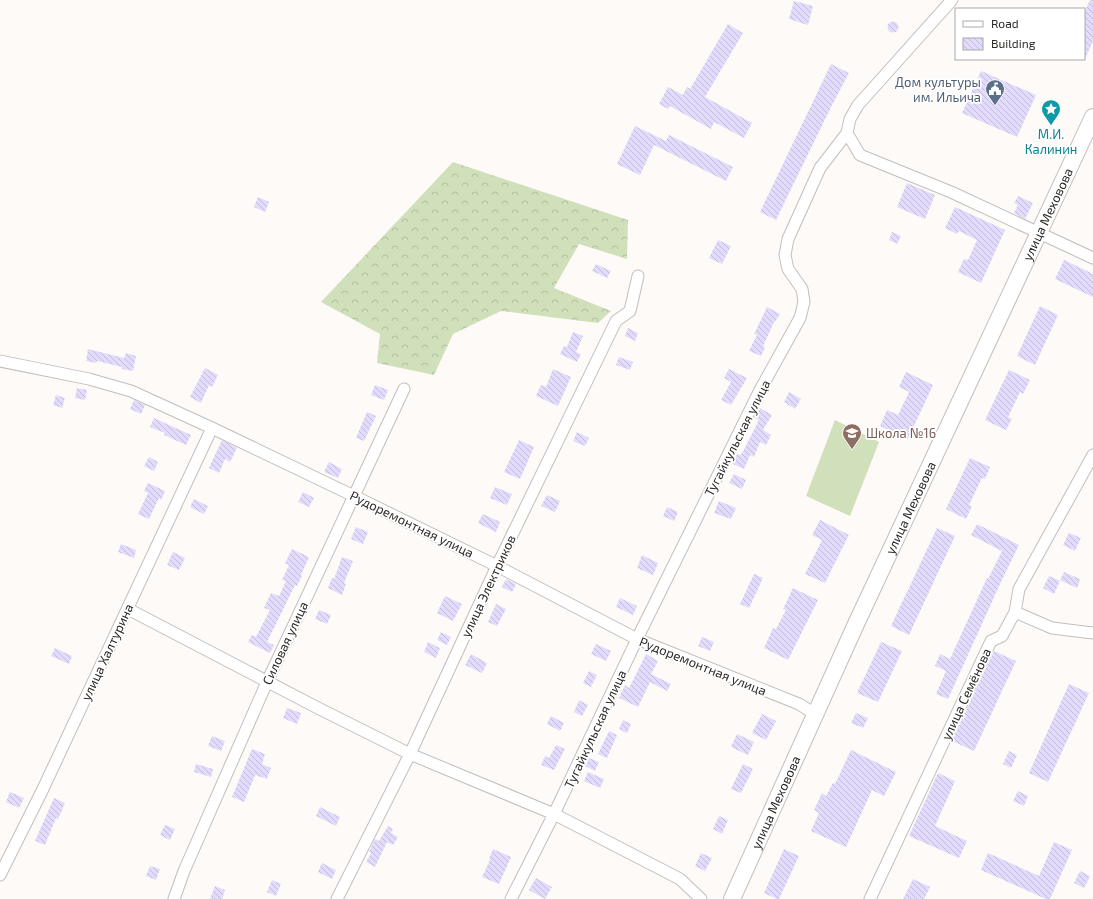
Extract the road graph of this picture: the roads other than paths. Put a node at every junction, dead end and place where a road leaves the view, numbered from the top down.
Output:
1 (952, 0) edge
2 (1093, 117) edge
3 (847, 132) junction
4 (1038, 233) junction
5 (1093, 258) edge
6 (638, 276) dead end
7 (0, 361) edge
8 (404, 389) dead end
9 (212, 428) junction
10 (1093, 455) edge
11 (354, 496) junction
12 (497, 566) junction
13 (128, 609) junction
14 (1015, 612) junction
15 (1093, 633) edge
16 (637, 639) junction
17 (267, 682) junction
18 (815, 714) junction
19 (410, 754) junction
20 (554, 814) junction
21 (0, 875) edge
22 (174, 899) edge
23 (337, 899) edge
24 (511, 899) edge
25 (701, 899) edge
26 (732, 899) edge
27 (870, 899) edge

1 - 3 street, Тугайкульская улица
2 - 4 street, улица Меховова
3 - 4 street
3 - 16 street, Тугайкульская улица
4 - 5 street
4 - 18 street, улица Меховова
6 - 12 street, улица Электриков
7 - 9 street, Рудоремонтная улица
8 - 11 street, Силовая улица
9 - 11 street, Рудоремонтная улица
9 - 13 street, улица Халтурина
10 - 14 street, улица Семёнова
11 - 12 street, Рудоремонтная улица
11 - 17 street, Силовая улица
12 - 16 street, Рудоремонтная улица
12 - 19 street, улица Электриков
13 - 17 street
13 - 21 street, улица Халтурина
14 - 15 street
14 - 27 street, улица Семёнова
16 - 18 street, Рудоремонтная улица
16 - 20 street, Тугайкульская улица
17 - 19 street
17 - 22 street, Силовая улица
18 - 26 street, улица Меховова
19 - 20 street
19 - 23 street, улица Электриков
20 - 24 street, Тугайкульская улица
20 - 25 street

